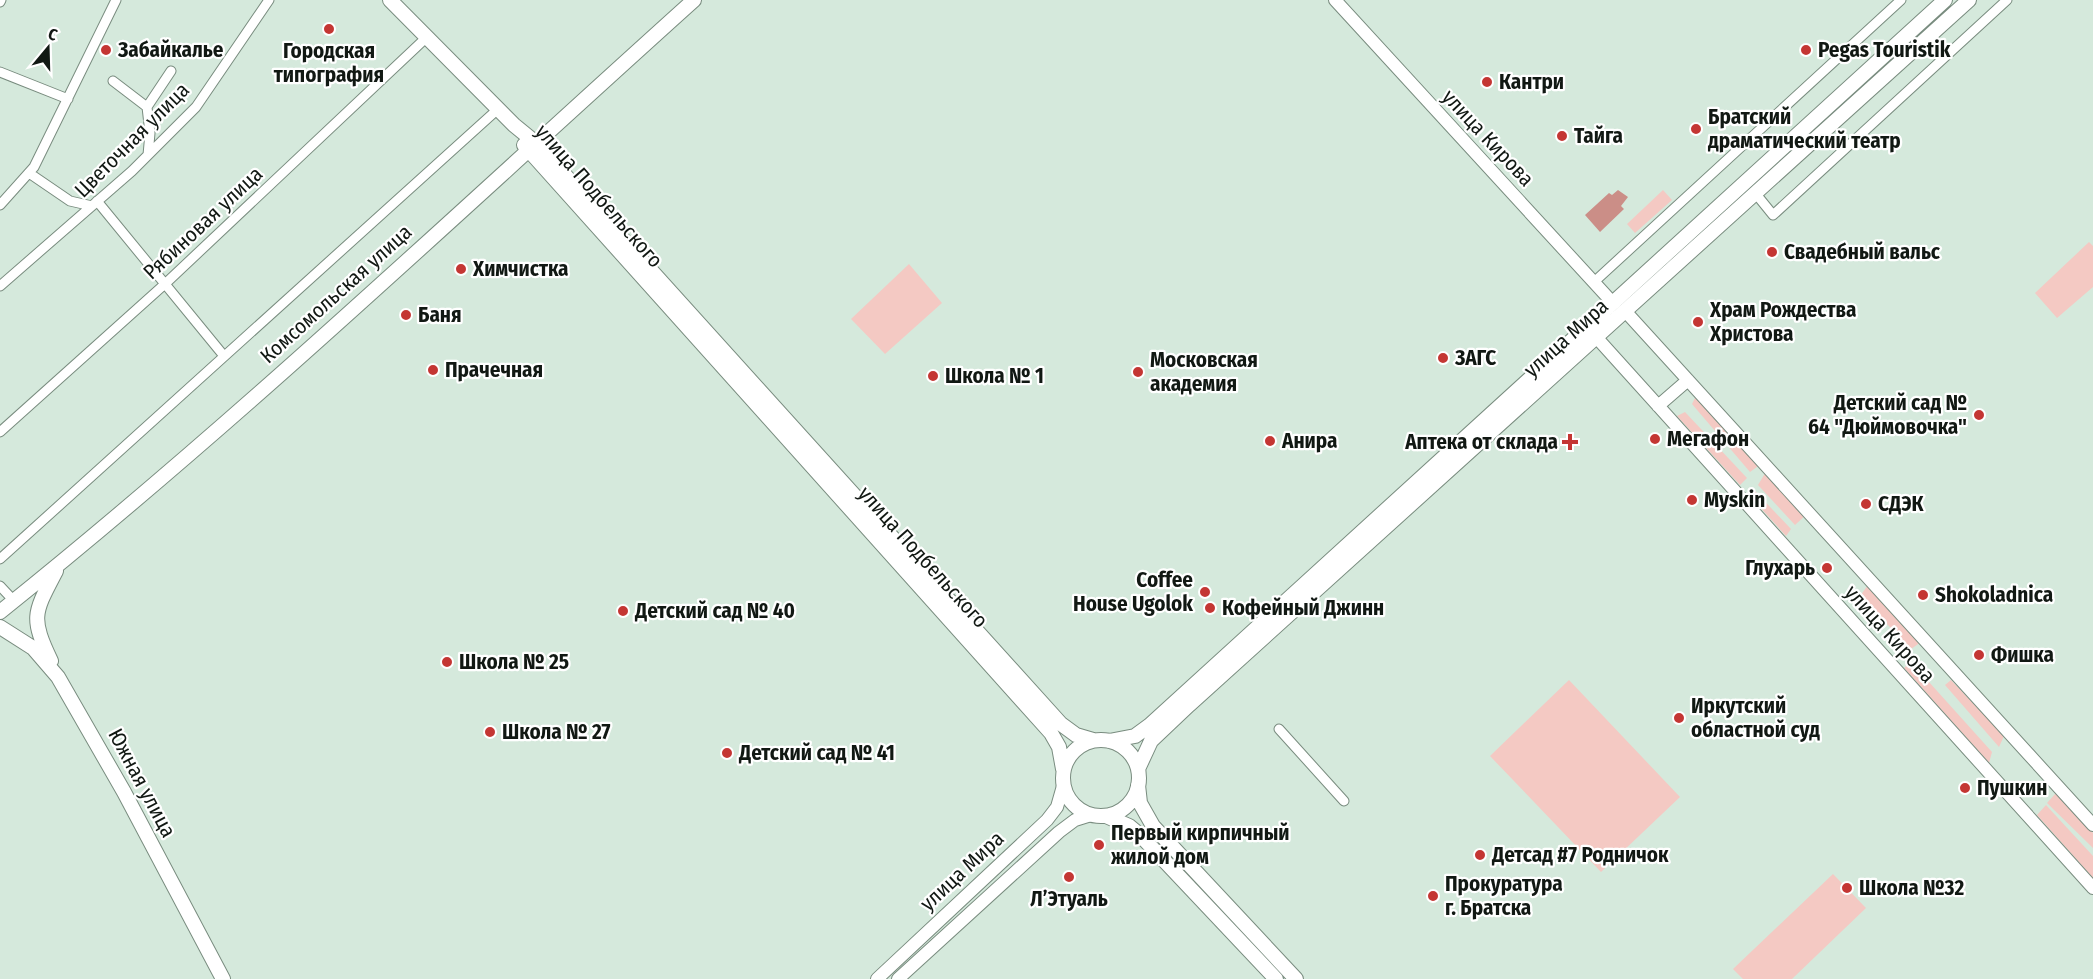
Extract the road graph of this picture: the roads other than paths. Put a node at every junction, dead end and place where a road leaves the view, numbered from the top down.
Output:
1 (116, 0) edge
2 (269, 0) edge
3 (390, 0) edge
4 (694, 0) edge
5 (1335, 0) edge
6 (1901, 0) edge
7 (1946, 0) edge
8 (1969, 0) edge
9 (2007, 0) edge
10 (428, 36) junction
11 (171, 71) dead end
12 (0, 72) edge
13 (113, 81) dead end
14 (68, 99) junction
15 (147, 107) junction
16 (498, 109) junction
17 (531, 147) junction
18 (148, 155) junction
19 (29, 173) junction
20 (1756, 194) junction
21 (95, 204) junction
22 (0, 205) edge
23 (1668, 252) junction
24 (635, 262) junction
25 (1679, 264) junction
26 (1594, 282) junction
27 (166, 283) junction
28 (0, 286) edge
29 (1612, 302) junction
30 (1626, 312) junction
31 (1597, 338) junction
32 (224, 356) junction
33 (1688, 380) junction
34 (1658, 406) junction
35 (1479, 423) junction
36 (0, 432) edge
37 (1490, 436) junction
38 (0, 559) edge
39 (60, 564) junction
40 (0, 586) edge
41 (14, 601) junction
42 (0, 612) edge
43 (0, 627) edge
44 (58, 677) junction
45 (1184, 700) junction
46 (1279, 729) dead end
47 (1093, 740) junction
48 (1109, 741) junction
49 (1063, 769) junction
50 (1138, 769) junction
51 (1138, 785) junction
52 (1063, 786) junction
53 (1344, 801) dead end
54 (1091, 815) junction
55 (1106, 816) junction
56 (2093, 825) edge
57 (2093, 888) edge
58 (222, 979) edge
59 (877, 979) edge
60 (898, 979) edge
61 (1276, 979) edge
62 (1296, 979) edge

1 - 14 street
2 - 18 street, Цветочная улица
3 - 10 main road, улица Подбельского
4 - 17 main road, Комсомольская улица
5 - 26 street, улица Кирова
6 - 26 street
7 - 23 main road, улица Мира
8 - 20 main road, улица Мира
9 - 20 street
10 - 16 main road, улица Подбельского
10 - 27 street, Рябиновая улица
11 - 15 street
12 - 14 street
13 - 15 street
14 - 19 street
15 - 18 street
16 - 17 main road, улица Подбельского
16 - 32 street
17 - 24 main road, улица Подбельского
17 - 39 main road, Комсомольская улица
18 - 21 street, Цветочная улица
19 - 21 street
19 - 22 street
20 - 25 main road, улица Мира
21 - 27 street
21 - 28 street, Цветочная улица
23 - 25 main road
23 - 29 main road, улица Мира
24 - 47 main road, улица Подбельского
24 - 49 main road, улица Подбельского
25 - 30 main road, улица Мира
26 - 29 street, улица Кирова
27 - 32 street
27 - 36 street, Рябиновая улица
29 - 35 main road, улица Мира
30 - 31 main road, улица Мира
30 - 33 street, улица Кирова
31 - 34 street, улица Кирова
31 - 37 main road, улица Мира
32 - 38 street
33 - 34 street
33 - 56 street, улица Кирова
34 - 57 street, улица Кирова
35 - 37 main road
35 - 45 main road, улица Мира
37 - 45 main road, улица Мира
39 - 41 main road, Комсомольская улица
39 - 44 main road
40 - 41 street
41 - 42 main road, Комсомольская улица
43 - 44 main road, Южная улица
44 - 58 main road, Южная улица
45 - 48 main road
45 - 50 main road
46 - 53 street
47 - 48 main road
47 - 49 main road
48 - 50 main road
49 - 52 main road
50 - 51 main road
51 - 55 main road
51 - 62 main road
52 - 54 main road
52 - 59 street, улица Мира
54 - 55 main road
54 - 60 street, улица Мира
55 - 61 main road

